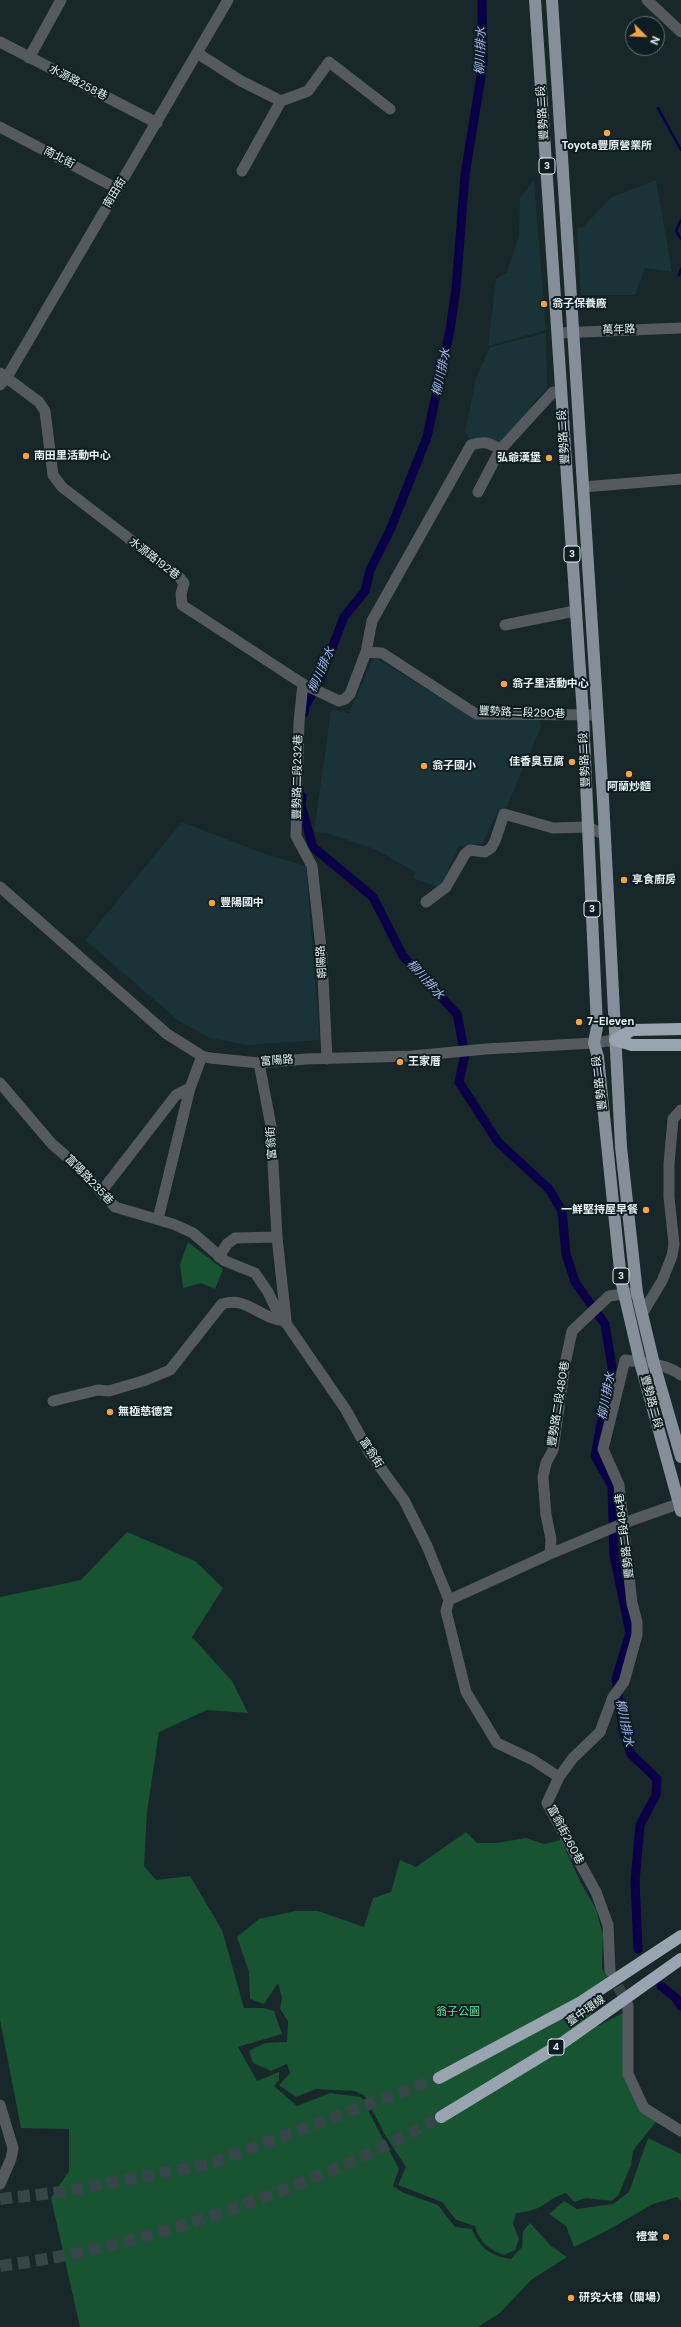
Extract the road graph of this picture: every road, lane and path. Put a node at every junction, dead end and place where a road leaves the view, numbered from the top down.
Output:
1 (61, 0) edge
2 (228, 0) edge
3 (535, 0) edge
4 (552, 0) edge
5 (647, 0) edge
6 (681, 32) edge
7 (0, 42) edge
8 (197, 53) junction
9 (29, 58) junction
10 (281, 101) junction
11 (390, 110) dead end
12 (157, 123) junction
13 (0, 127) edge
14 (242, 171) dead end
15 (118, 188) junction
16 (681, 328) edge
17 (574, 331) junction
18 (558, 333) junction
19 (2, 378) edge
20 (561, 393) junction
21 (500, 450) junction
22 (681, 479) edge
23 (583, 487) junction
24 (478, 492) dead end
25 (575, 611) junction
26 (505, 626) dead end
27 (366, 652) junction
28 (303, 684) junction
29 (583, 715) junction
30 (598, 715) junction
31 (588, 827) junction
32 (605, 835) junction
33 (312, 866) joint
34 (0, 887) edge
35 (426, 902) dead end
36 (681, 1029) edge
37 (615, 1040) junction
38 (594, 1043) junction
39 (681, 1045) edge
40 (202, 1056) junction
41 (327, 1059) junction
42 (259, 1063) junction
43 (0, 1083) edge
44 (190, 1088) junction
45 (681, 1110) edge
46 (102, 1192) junction
47 (158, 1219) junction
48 (277, 1237) junction
49 (220, 1257) junction
50 (637, 1293) junction
51 (624, 1294) junction
52 (642, 1314) junction
53 (286, 1321) junction
54 (640, 1362) junction
55 (654, 1364) junction
56 (681, 1376) edge
57 (53, 1401) dead end
58 (681, 1457) edge
59 (680, 1506) edge
60 (620, 1524) junction
61 (550, 1554) junction
62 (449, 1600) junction
63 (559, 1777) junction
64 (681, 1936) edge
65 (681, 1959) edge
66 (610, 1971) tunnel mouth
67 (628, 2005) tunnel mouth
68 (439, 2078) tunnel mouth
69 (0, 2105) edge
70 (441, 2117) tunnel mouth
71 (681, 2131) edge
72 (0, 2184) edge

1 - 9 street
2 - 8 street, 南田街
3 - 18 main road, 豐勢路二段 / 3
4 - 17 main road, 豐勢路二段 / 3
5 - 6 street
7 - 9 street, 水源路258巷
8 - 10 street
8 - 12 street, 南田街
9 - 12 street, 水源路258巷
10 - 11 street
10 - 14 street
12 - 15 street, 南田街
13 - 15 street, 南北街
15 - 19 street, 南田街
16 - 17 street, 萬年路
17 - 18 street, 萬年路
17 - 23 main road, 豐勢路二段 / 3
18 - 20 main road, 豐勢路二段 / 3
19 - 28 street, 水源路192巷
20 - 21 street
20 - 25 main road, 豐勢路二段 / 3
21 - 24 street
21 - 27 street, 水源路192巷
22 - 23 street
23 - 30 main road, 豐勢路二段 / 3
25 - 26 street
25 - 29 main road, 豐勢路二段 / 3
27 - 28 street, 水源路192巷
27 - 29 street, 豐勢路二段290巷
28 - 33 street, 豐勢路二段232巷
29 - 30 street, 豐勢路二段290巷
29 - 31 main road, 豐勢路二段 / 3
30 - 32 main road, 豐勢路二段 / 3
31 - 32 street
31 - 35 street
31 - 38 main road, 豐勢路二段 / 3
32 - 37 main road, 豐勢路二段 / 3
33 - 41 street, 朝陽路
34 - 40 street, 富陽路
36 - 37 highway
37 - 38 street, 富陽路
37 - 39 highway
37 - 50 main road, 豐勢路二段 / 3
38 - 41 street, 富陽路
38 - 51 main road, 豐勢路二段 / 3
40 - 42 street, 富陽路
40 - 44 street
41 - 42 street, 富陽路
42 - 48 street, 富翁街
43 - 46 street, 富陽路235巷
44 - 46 street
44 - 47 street
45 - 52 street
46 - 47 street, 富陽路235巷
47 - 49 street, 富陽路235巷
48 - 49 street
48 - 53 street, 富翁街
49 - 53 street, 富陽路235巷
50 - 51 street, 豐勢路二段480巷
50 - 52 main road, 豐勢路二段 / 3
51 - 54 main road, 豐勢路二段 / 3
51 - 61 street, 豐勢路二段480巷
52 - 55 main road, 豐勢路二段 / 3
53 - 57 street
53 - 62 street, 富翁街
54 - 55 street
54 - 59 main road, 豐勢路二段 / 3
54 - 60 street, 豐勢路二段484巷
55 - 56 street
55 - 58 main road, 豐勢路二段 / 3
59 - 60 street
60 - 61 street
60 - 63 street, 豐勢路二段484巷
61 - 62 street
62 - 63 street
63 - 66 street, 富翁街260巷
64 - 68 highway, 臺中環線 / 4
65 - 70 highway, 臺中環線 / 4
67 - 71 street
69 - 72 street

